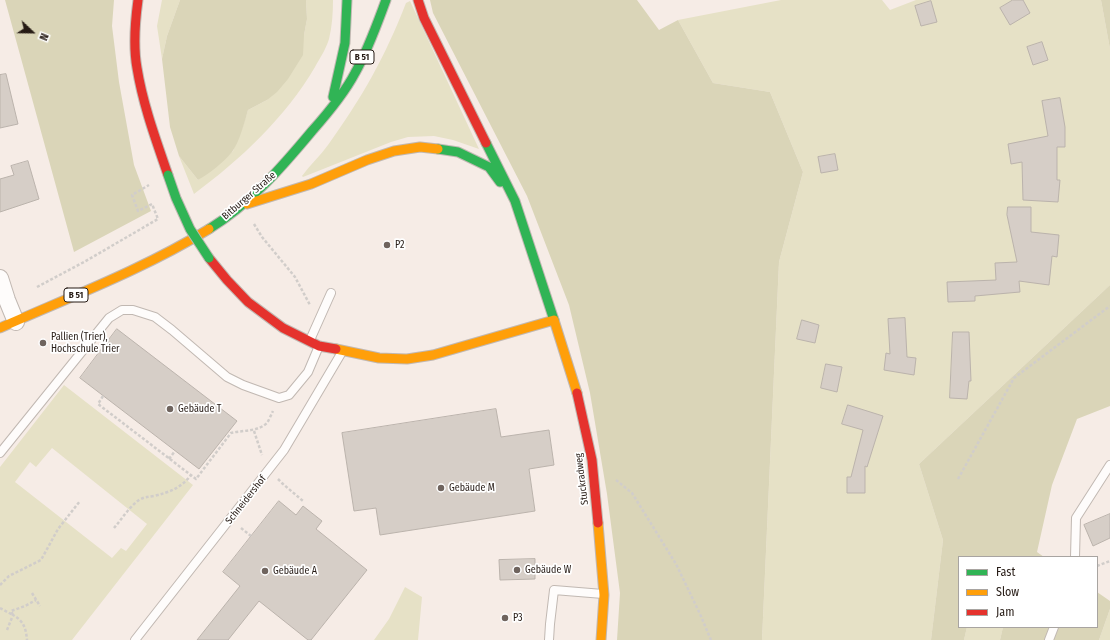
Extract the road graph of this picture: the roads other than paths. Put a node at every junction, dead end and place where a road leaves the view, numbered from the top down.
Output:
1 (138, 0) edge
2 (347, 0) edge
3 (386, 0) edge
4 (418, 0) edge
5 (330, 110) junction
6 (515, 201) junction
7 (242, 205) junction
8 (0, 278) edge
9 (331, 293) dead end
10 (554, 320) junction
11 (16, 322) junction
12 (0, 328) edge
13 (310, 341) junction
14 (319, 346) junction
15 (344, 350) junction
16 (0, 453) edge
17 (1110, 465) edge
18 (1075, 556) edge
19 (604, 595) junction
20 (1054, 628) edge
21 (135, 640) edge
22 (549, 640) edge
23 (601, 640) edge
24 (1049, 640) edge

1 - 13 main road, bridge
2 - 5 main road
3 - 5 main road, Bitburger Straße / B 51
4 - 6 main road
5 - 7 main road, Bitburger Straße / B 51
6 - 7 main road
6 - 10 main road, Stuckradweg
7 - 11 main road, Bitburger Straße / B 51
8 - 11 street
9 - 13 lane
10 - 15 main road
10 - 19 main road, Stuckradweg
11 - 12 main road, Bitburger Straße / B 51
13 - 14 main road
14 - 15 main road
14 - 16 lane
15 - 21 lane, Schneidershof
17 - 18 lane
19 - 22 lane
19 - 23 main road, Stuckradweg
20 - 24 lane

